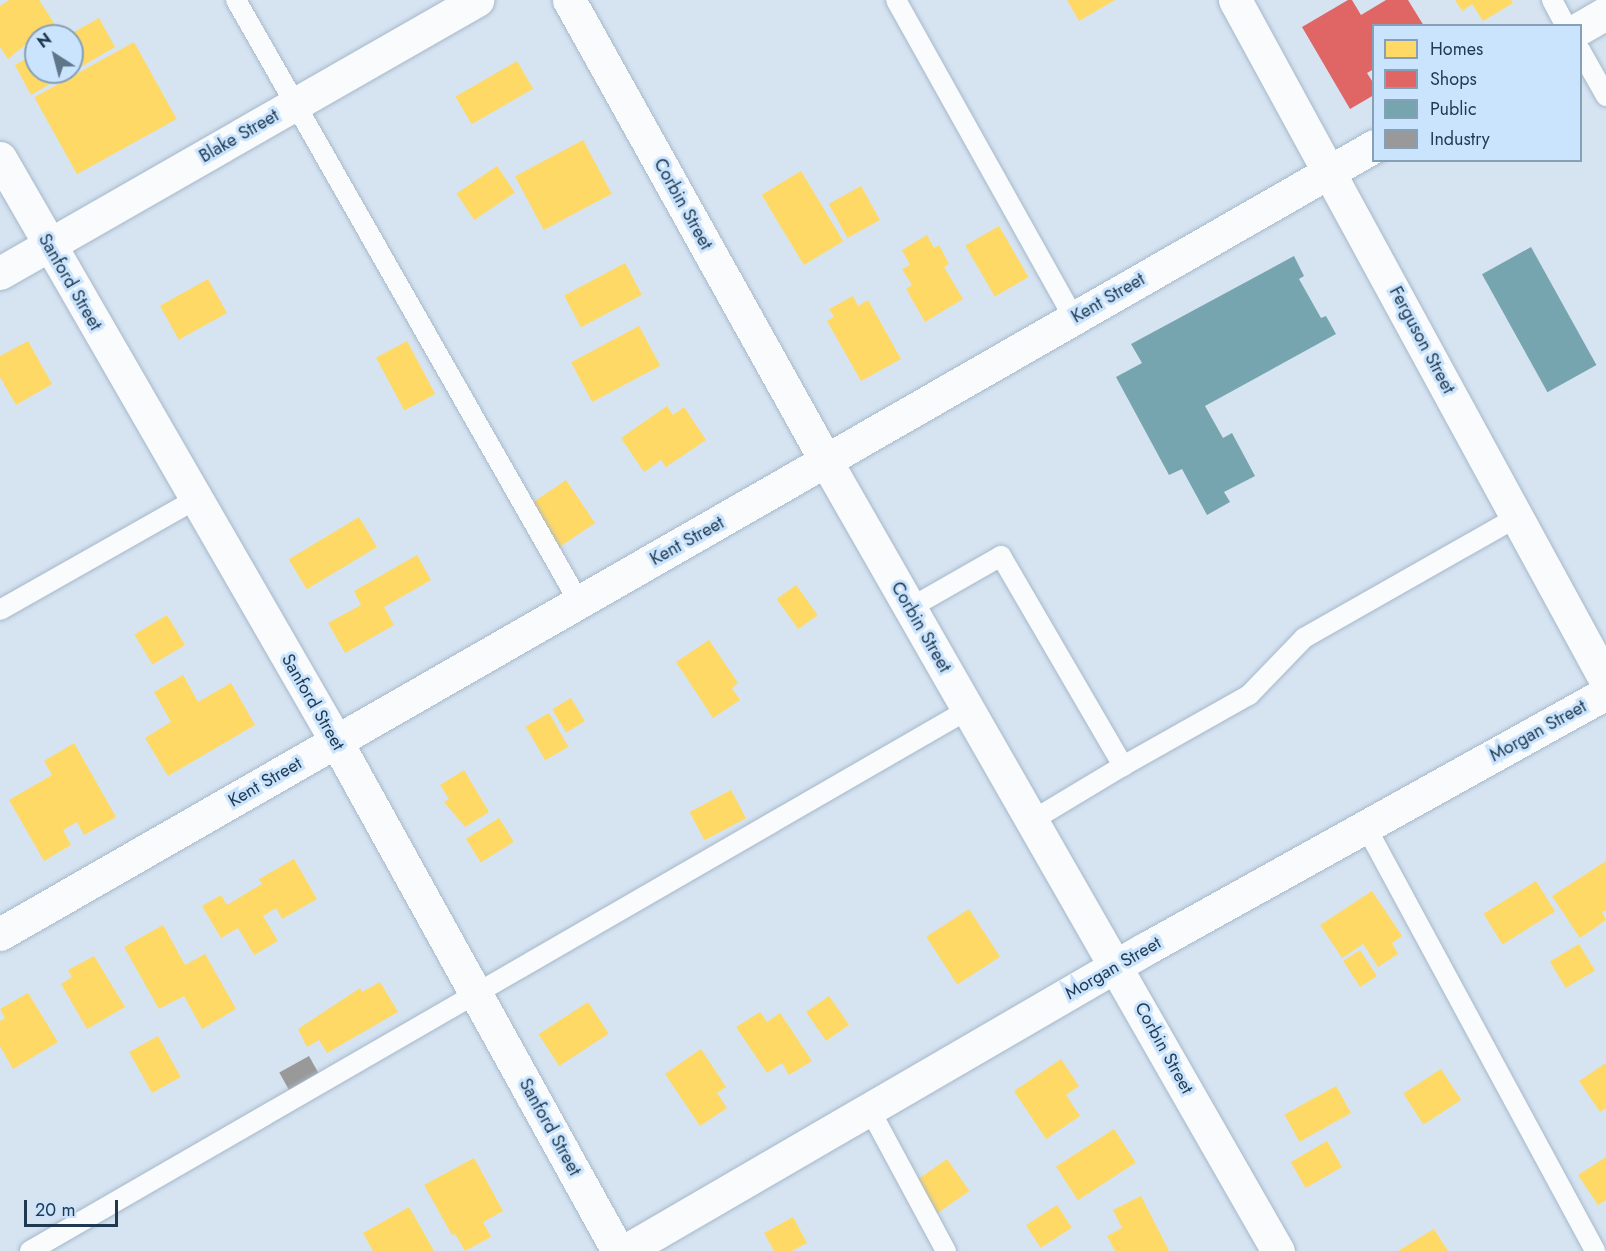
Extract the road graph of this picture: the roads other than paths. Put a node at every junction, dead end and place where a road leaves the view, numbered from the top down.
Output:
1 (236, 0) edge
2 (477, 0) edge
3 (569, 0) edge
4 (896, 0) edge
5 (1235, 0) edge
6 (1552, 0) edge
7 (1606, 13) edge
8 (1565, 24) edge
9 (1582, 27) edge
10 (1582, 52) edge
11 (1606, 96) edge
12 (294, 105) junction
13 (1372, 147) edge
14 (0, 158) edge
15 (1330, 171) junction
16 (49, 245) junction
17 (0, 273) edge
18 (1074, 318) junction
19 (827, 463) junction
20 (196, 499) junction
21 (1517, 517) junction
22 (579, 602) junction
23 (910, 608) junction
24 (0, 610) edge
25 (1606, 681) edge
26 (1606, 693) edge
27 (969, 710) junction
28 (336, 741) junction
29 (1123, 766) junction
30 (1033, 820) junction
31 (1366, 827) junction
32 (0, 934) edge
33 (1117, 965) junction
34 (476, 995) junction
35 (870, 1110) junction
36 (30, 1251) edge
37 (618, 1251) edge
38 (626, 1251) edge
39 (946, 1251) edge
40 (1278, 1251) edge
41 (1594, 1251) edge

1 - 12 lane
2 - 12 street, Blake Street
3 - 19 street, Corbin Street
4 - 18 lane
5 - 15 street, Ferguson Street
6 - 8 lane
7 - 9 street
10 - 11 lane
12 - 16 street, Blake Street
12 - 22 lane
13 - 15 street, Kent Street
14 - 16 street, Sanford Street
15 - 18 street, Kent Street
15 - 21 street, Ferguson Street
16 - 17 street, Blake Street
16 - 20 street, Sanford Street
18 - 19 street, Kent Street
19 - 22 street, Kent Street
19 - 23 street, Corbin Street
20 - 24 lane
20 - 28 street, Sanford Street
21 - 25 street, Ferguson Street
21 - 29 lane
22 - 28 street, Kent Street
23 - 27 street, Corbin Street
23 - 29 lane
26 - 31 street, Morgan Street
27 - 30 street, Corbin Street
27 - 34 lane
28 - 32 street, Kent Street
28 - 34 street, Sanford Street
29 - 30 lane
30 - 33 street, Corbin Street
31 - 33 street, Morgan Street
31 - 41 lane
33 - 35 street, Morgan Street
33 - 40 street, Corbin Street
34 - 36 lane
34 - 37 street, Sanford Street
35 - 38 street, Morgan Street
35 - 39 lane

